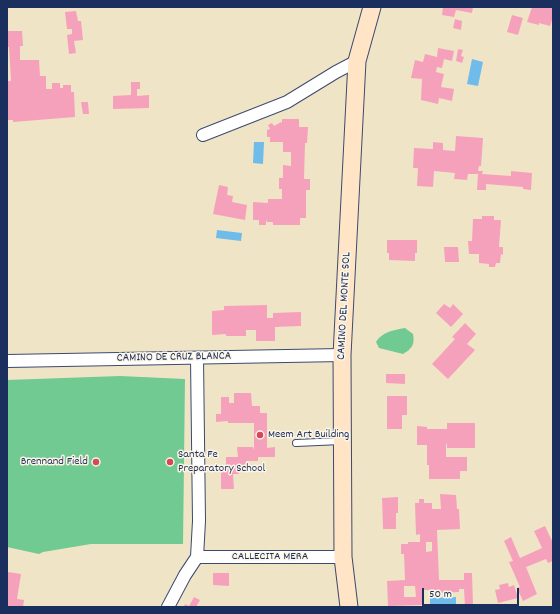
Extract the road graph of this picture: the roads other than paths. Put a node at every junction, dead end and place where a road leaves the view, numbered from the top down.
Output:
1 (372, 7) edge
2 (357, 61) junction
3 (203, 135) dead end
4 (342, 355) junction
5 (197, 358) junction
6 (7, 361) edge
7 (342, 441) junction
8 (296, 443) dead end
9 (197, 557) junction
10 (343, 557) junction
11 (168, 607) edge
12 (349, 607) edge

1 - 2 street, CAMINO DEL MONTE SOL
2 - 3 street
2 - 4 street, CAMINO DEL MONTE SOL
4 - 5 street, CAMINO DE CRUZ BLANCA
4 - 7 street, CAMINO DEL MONTE SOL
5 - 6 street, CAMINO DE CRUZ BLANCA
5 - 9 street
7 - 8 lane
7 - 10 street, CAMINO DEL MONTE SOL
9 - 10 street, CALLECITA MERA
9 - 11 street
10 - 12 street, CAMINO DEL MONTE SOL

